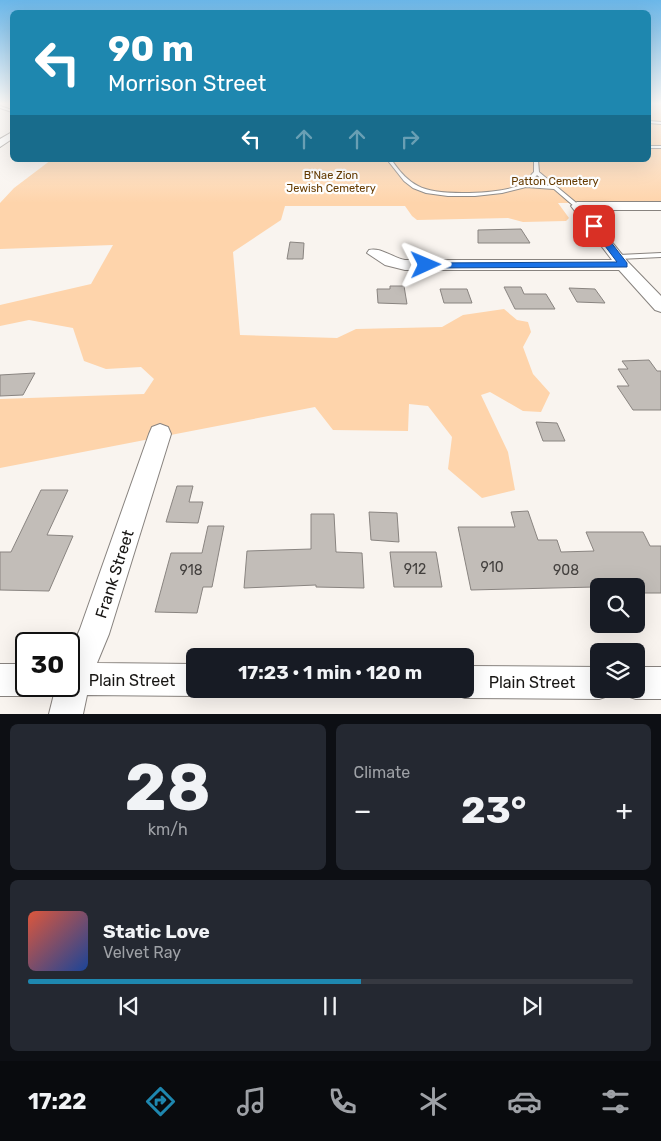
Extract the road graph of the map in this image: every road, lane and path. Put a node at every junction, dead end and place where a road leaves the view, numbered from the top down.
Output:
1 (391, 162) edge
2 (536, 162) edge
3 (537, 172) junction
4 (525, 185) junction
5 (559, 188) junction
6 (578, 206) junction
7 (661, 206) edge
8 (374, 253) dead end
9 (661, 256) edge
10 (621, 261) junction
11 (661, 306) edge
12 (160, 434) dead end
13 (80, 661) edge
14 (80, 679) edge
15 (0, 680) edge
16 (15, 680) edge
17 (186, 680) edge
18 (474, 682) edge
19 (590, 683) edge
20 (645, 683) edge
21 (661, 683) edge
22 (68, 697) edge
23 (66, 714) edge

1 - 4 lane
2 - 3 lane
3 - 4 lane
3 - 5 lane
4 - 5 lane
5 - 6 lane
6 - 7 street
6 - 10 street
8 - 10 street
9 - 10 lane
10 - 11 street
12 - 13 street, Frank Street
14 - 17 street, Plain Street
15 - 16 street
18 - 19 street, Plain Street
20 - 21 street
22 - 23 street, Frank Street

